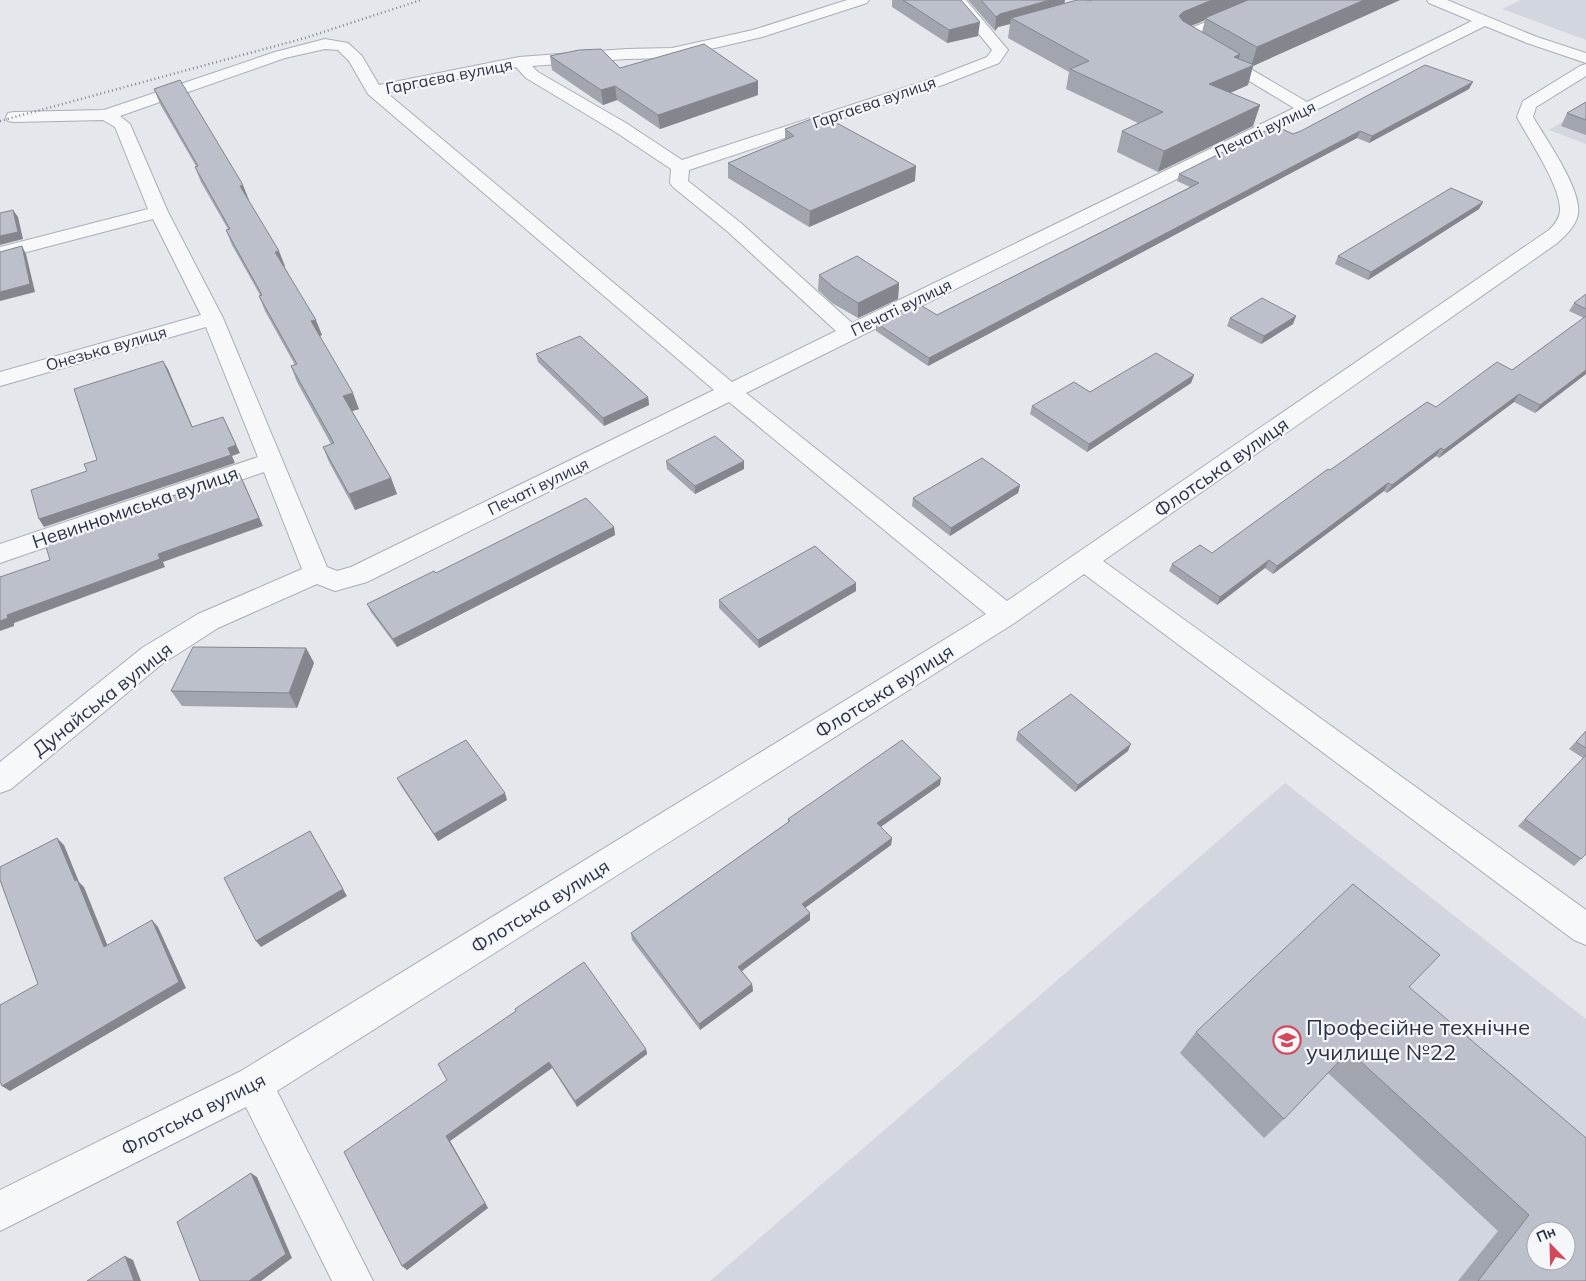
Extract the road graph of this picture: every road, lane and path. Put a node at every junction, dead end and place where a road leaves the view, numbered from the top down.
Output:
1 (862, 0) edge
2 (958, 0) edge
3 (1272, 0) edge
4 (1434, 0) edge
5 (1484, 21) junction
6 (1586, 58) edge
7 (519, 62) junction
8 (1586, 69) edge
9 (374, 91) junction
10 (1306, 108) junction
11 (106, 115) junction
12 (14, 117) dead end
13 (680, 167) junction
14 (1578, 202) edge
15 (159, 212) junction
16 (0, 253) edge
17 (213, 318) junction
18 (850, 333) junction
19 (0, 379) edge
20 (729, 391) junction
21 (270, 461) junction
22 (0, 554) edge
23 (1084, 561) junction
24 (317, 573) junction
25 (1006, 615) junction
26 (0, 780) edge
27 (1584, 923) edge
28 (254, 1084) junction
29 (0, 1211) edge
30 (354, 1281) edge

1 - 7 street, Гаргаєва вулиця
2 - 13 street, Гаргаєва вулиця
3 - 10 street
4 - 5 street
5 - 6 street
5 - 10 street, Печаті вулиця
7 - 9 street, Гаргаєва вулиця
7 - 13 street
8 - 14 street, Флотська вулиця
9 - 11 street
9 - 20 street, Гаргаєва вулиця
10 - 18 street, Печаті вулиця
11 - 12 street
11 - 15 street
13 - 18 street
14 - 23 street, Флотська вулиця
15 - 16 street
15 - 17 street
17 - 19 street, Онезька вулиця
17 - 21 street
18 - 20 street, Печаті вулиця
20 - 24 street, Печаті вулиця
20 - 25 street, Гаргаєва вулиця
21 - 22 street, Невинномиська вулиця
21 - 24 street
23 - 25 street, Флотська вулиця
23 - 27 street
24 - 26 street, Дунайська вулиця
25 - 28 street, Флотська вулиця
28 - 29 street, Флотська вулиця
28 - 30 street

